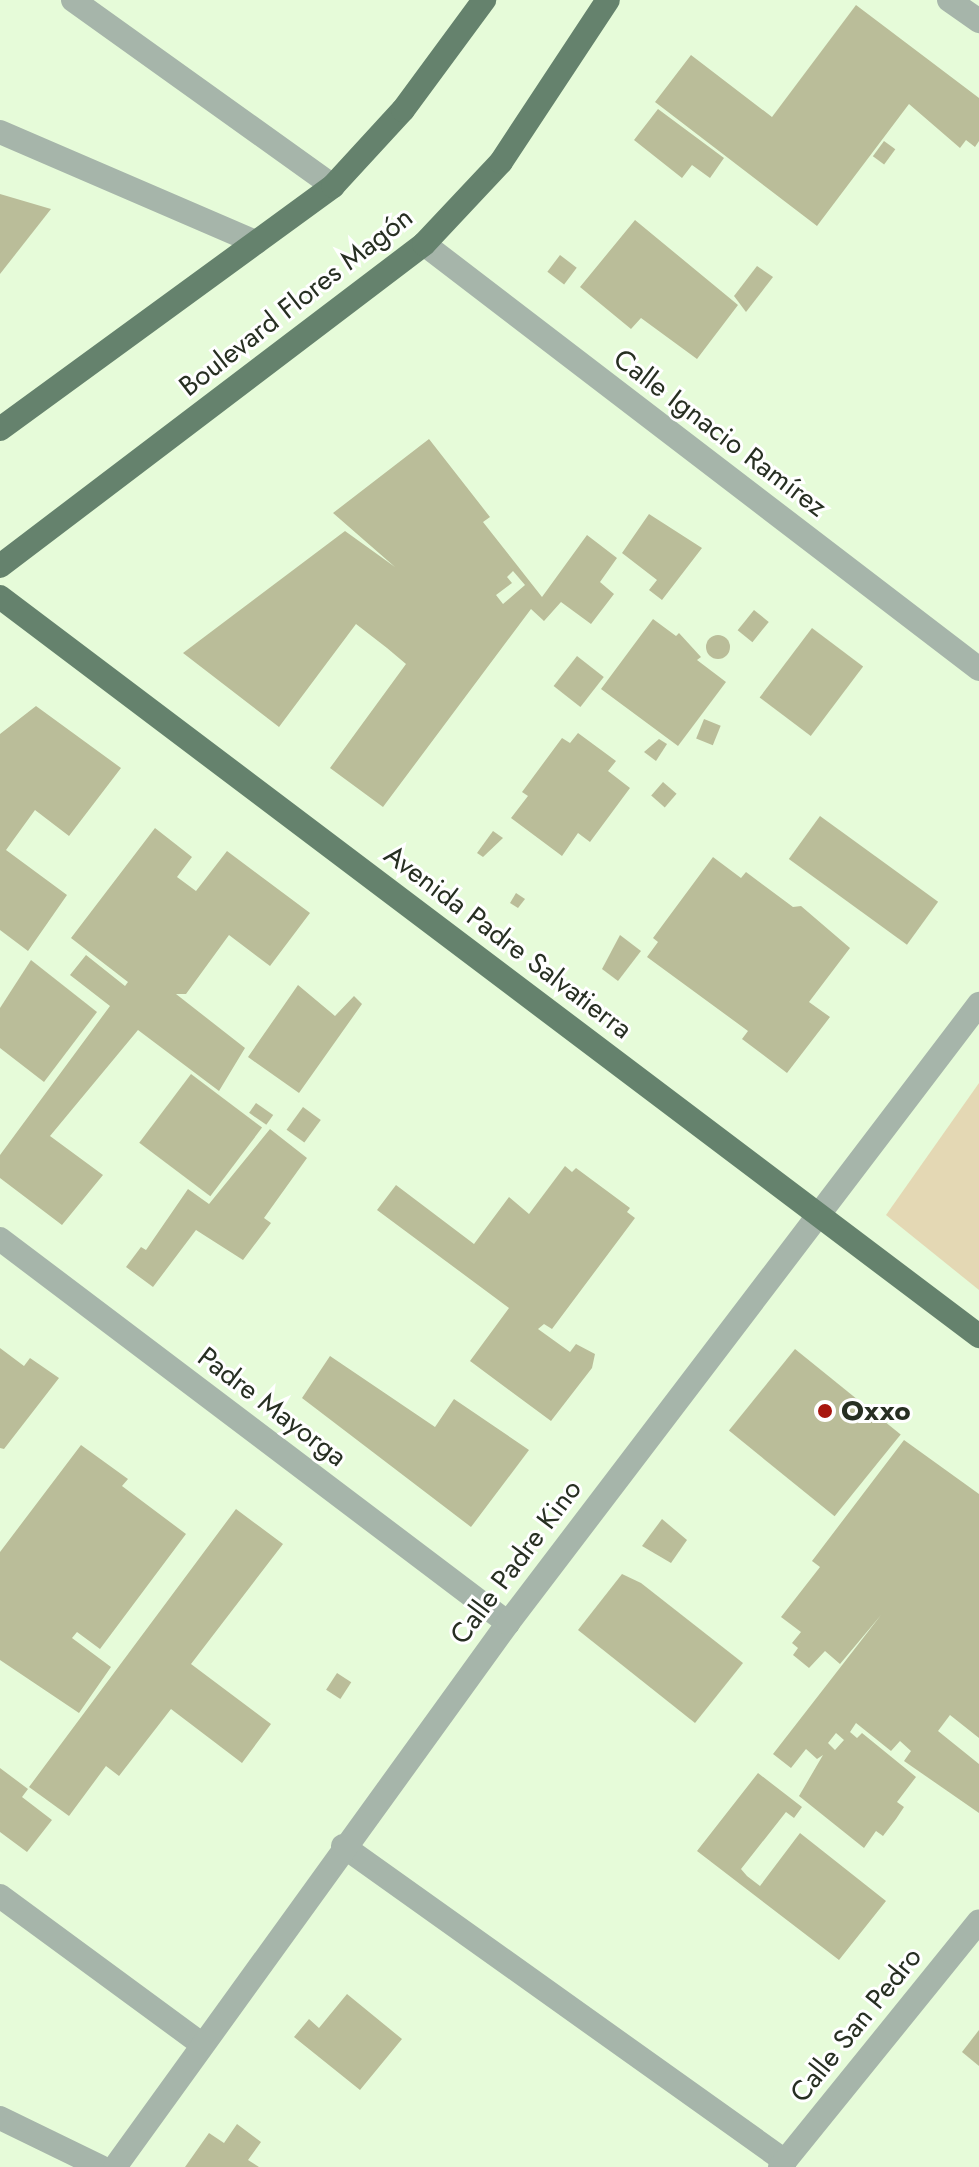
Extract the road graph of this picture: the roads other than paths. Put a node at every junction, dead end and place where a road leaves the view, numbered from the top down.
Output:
1 (73, 0) edge
2 (484, 0) edge
3 (608, 0) edge
4 (949, 0) edge
5 (979, 21) edge
6 (0, 132) edge
7 (333, 186) junction
8 (256, 242) junction
9 (424, 244) junction
10 (0, 429) edge
11 (0, 566) edge
12 (0, 597) edge
13 (979, 669) edge
14 (979, 1004) edge
15 (817, 1212) junction
16 (0, 1239) edge
17 (979, 1336) edge
18 (508, 1623) junction
19 (343, 1846) junction
20 (0, 1896) edge
21 (979, 1921) edge
22 (200, 2043) junction
23 (0, 2118) edge
24 (782, 2164) edge
25 (101, 2167) edge
26 (115, 2167) edge

1 - 7 street
2 - 7 main road
3 - 9 main road, Boulevard Flores Magón
4 - 5 street
6 - 8 street
7 - 8 main road
8 - 10 main road
9 - 11 main road, Boulevard Flores Magón
9 - 13 street, Calle Ignacio Ramírez
12 - 15 main road, Avenida Padre Salvatierra
14 - 15 street, Calle Padre Kino
15 - 17 main road, Avenida Padre Salvatierra
15 - 18 street, Calle Padre Kino
16 - 18 street, Padre Mayorga
18 - 19 street, Calle Padre Kino
19 - 22 street, Calle Padre Kino
19 - 24 street
20 - 22 street
21 - 24 street, Calle San Pedro
22 - 26 street, Calle Padre Kino
23 - 25 street

